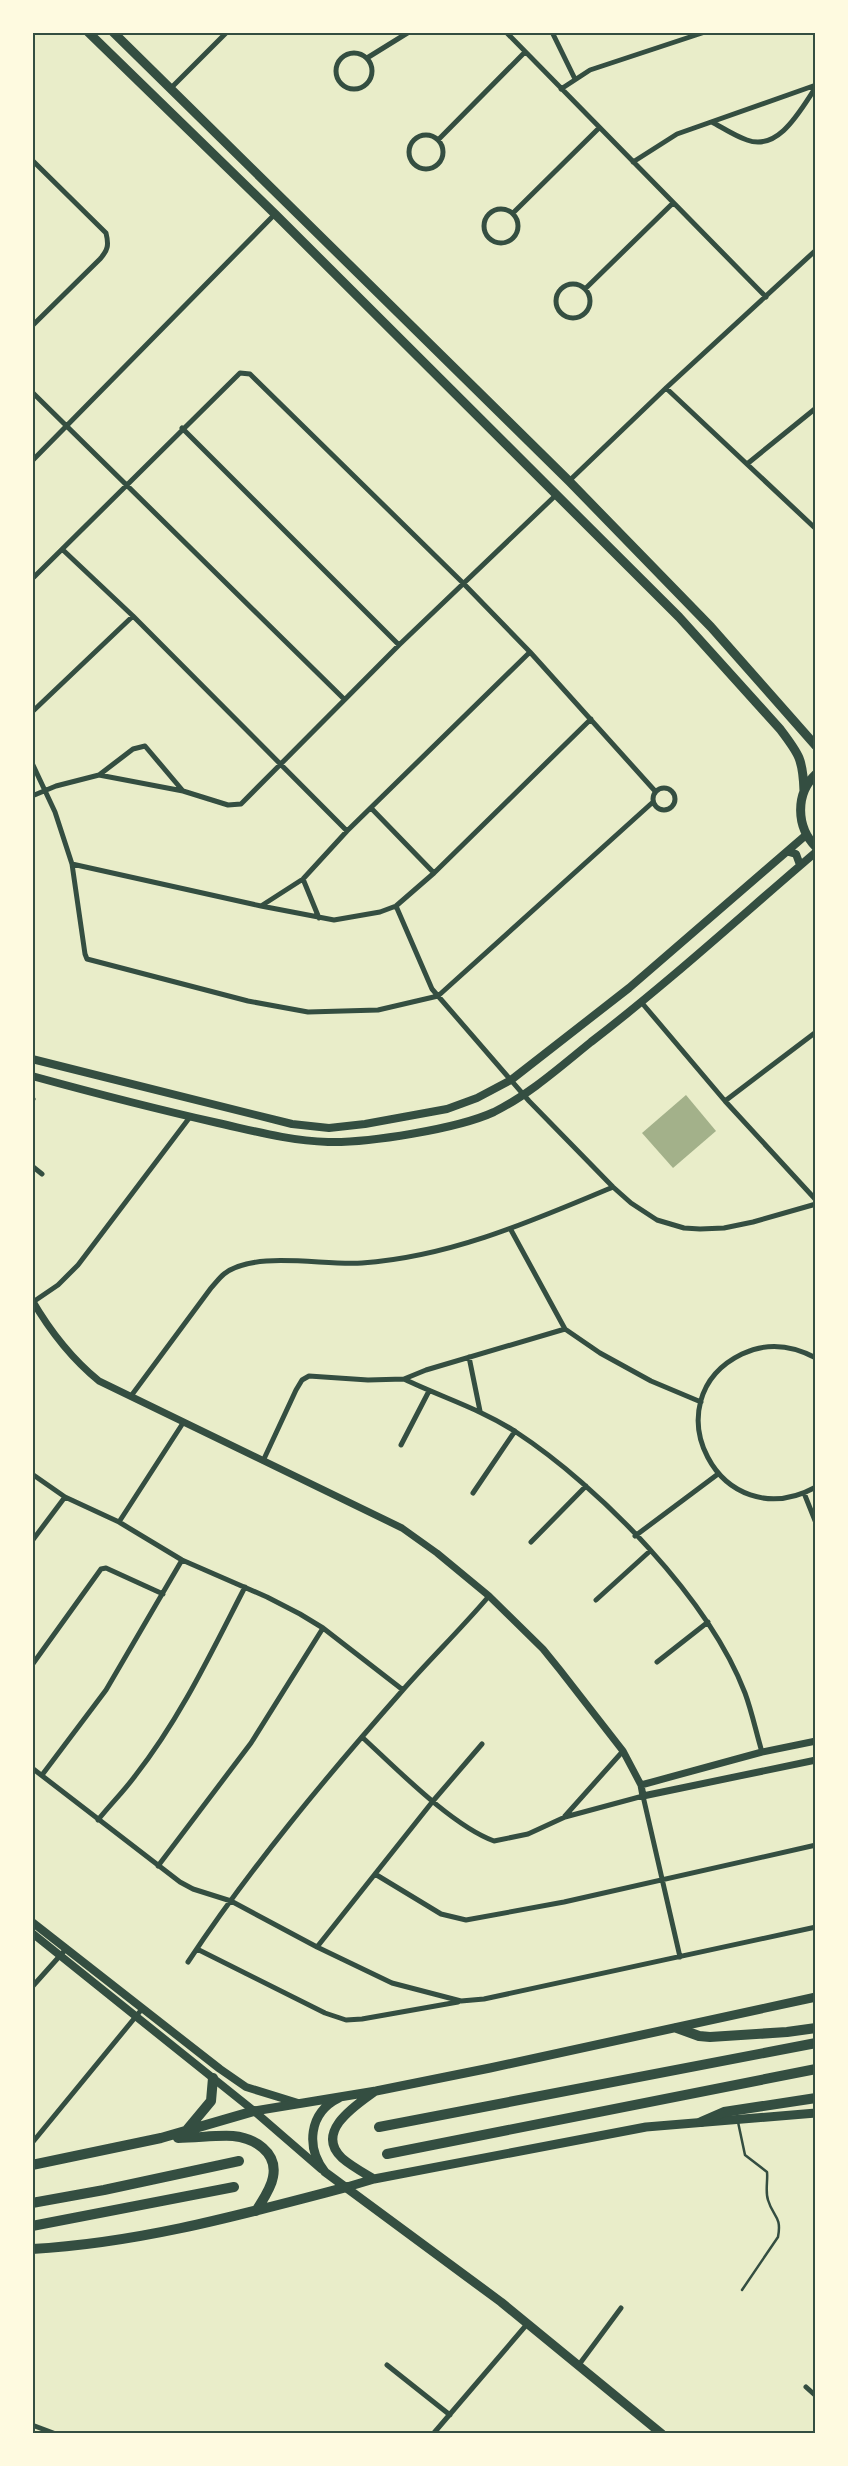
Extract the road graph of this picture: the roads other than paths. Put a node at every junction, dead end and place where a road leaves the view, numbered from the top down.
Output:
1 (88, 32) edge
2 (113, 32) edge
3 (227, 32) edge
4 (409, 32) edge
5 (506, 32) edge
6 (552, 32) edge
7 (705, 32) edge
8 (525, 52) junction
9 (367, 58) junction
10 (575, 79) junction
11 (816, 86) edge
12 (171, 88) junction
13 (561, 88) junction
14 (712, 122) junction
15 (599, 128) junction
16 (438, 140) junction
17 (32, 160) edge
18 (633, 162) junction
19 (673, 203) junction
20 (513, 213) junction
21 (275, 214) junction
22 (816, 250) edge
23 (585, 288) junction
24 (766, 297) junction
25 (32, 326) edge
26 (666, 388) junction
27 (32, 392) edge
28 (816, 408) edge
29 (67, 426) junction
30 (182, 428) junction
31 (32, 461) edge
32 (747, 464) junction
33 (569, 481) junction
34 (126, 487) junction
35 (556, 495) junction
36 (816, 529) edge
37 (63, 550) junction
38 (32, 579) edge
39 (463, 583) junction
40 (133, 616) junction
41 (399, 645) junction
42 (530, 652) junction
43 (344, 700) junction
44 (32, 712) edge
45 (591, 719) junction
46 (816, 746) edge
47 (32, 763) edge
48 (282, 764) junction
49 (816, 774) edge
50 (99, 775) junction
51 (46, 790) junction
52 (184, 791) junction
53 (655, 791) junction
54 (804, 791) junction
55 (32, 796) edge
56 (652, 802) junction
57 (371, 808) junction
58 (347, 831) junction
59 (806, 835) junction
60 (816, 847) edge
61 (788, 852) junction
62 (816, 852) edge
63 (72, 864) junction
64 (800, 865) junction
65 (434, 873) junction
66 (303, 879) junction
67 (261, 906) junction
68 (396, 906) junction
69 (319, 918) junction
70 (438, 996) junction
71 (642, 1002) junction
72 (816, 1032) edge
73 (32, 1059) edge
74 (32, 1076) edge
75 (511, 1080) junction
76 (524, 1095) junction
77 (725, 1101) junction
78 (190, 1117) junction
79 (32, 1166) edge
80 (42, 1174) dead end
81 (613, 1187) junction
82 (816, 1200) edge
83 (816, 1204) edge
84 (511, 1230) junction
85 (33, 1301) edge
86 (565, 1328) junction
87 (469, 1357) junction
88 (816, 1358) edge
89 (404, 1379) junction
90 (429, 1391) junction
91 (131, 1396) junction
92 (702, 1402) junction
93 (480, 1411) junction
94 (184, 1423) junction
95 (515, 1431) junction
96 (401, 1445) dead end
97 (263, 1461) junction
98 (32, 1474) edge
99 (718, 1474) junction
100 (586, 1486) junction
101 (816, 1487) edge
102 (473, 1493) dead end
103 (804, 1493) junction
104 (65, 1497) junction
105 (119, 1522) junction
106 (816, 1522) edge
107 (635, 1536) junction
108 (32, 1541) edge
109 (531, 1542) dead end
110 (650, 1551) junction
111 (182, 1560) junction
112 (246, 1587) junction
113 (163, 1594) junction
114 (489, 1596) junction
115 (596, 1600) dead end
116 (708, 1622) junction
117 (323, 1628) junction
118 (657, 1662) dead end
119 (32, 1665) edge
120 (403, 1690) junction
121 (362, 1737) junction
122 (816, 1741) edge
123 (482, 1744) dead end
124 (623, 1752) junction
125 (762, 1752) junction
126 (816, 1760) edge
127 (32, 1768) edge
128 (42, 1775) junction
129 (641, 1785) junction
130 (643, 1796) junction
131 (433, 1801) junction
132 (565, 1817) junction
133 (98, 1820) junction
134 (816, 1845) edge
135 (158, 1866) junction
136 (375, 1874) junction
137 (662, 1880) junction
138 (231, 1901) junction
139 (32, 1922) edge
140 (816, 1927) edge
141 (32, 1933) edge
142 (317, 1947) junction
143 (197, 1949) junction
144 (63, 1952) junction
145 (680, 1957) junction
146 (188, 1962) dead end
147 (32, 1987) edge
148 (816, 1997) edge
149 (461, 2001) junction
150 (142, 2009) junction
151 (136, 2016) junction
152 (168, 2028) junction
153 (677, 2028) junction
154 (816, 2028) edge
155 (162, 2037) junction
156 (816, 2043) edge
157 (816, 2069) edge
158 (213, 2078) junction
159 (376, 2091) junction
160 (344, 2096) junction
161 (816, 2098) edge
162 (298, 2103) junction
163 (254, 2111) junction
164 (816, 2113) edge
165 (738, 2120) junction
166 (701, 2122) junction
167 (379, 2127) dead end
168 (186, 2132) junction
169 (161, 2138) junction
170 (32, 2144) edge
171 (387, 2154) dead end
172 (239, 2161) dead end
173 (32, 2164) edge
174 (325, 2172) junction
175 (374, 2179) junction
176 (234, 2187) dead end
177 (347, 2187) junction
178 (32, 2203) edge
179 (256, 2211) junction
180 (32, 2226) edge
181 (32, 2250) edge
182 (742, 2290) dead end
183 (621, 2308) dead end
184 (528, 2323) junction
185 (387, 2365) dead end
186 (578, 2366) junction
187 (806, 2387) dead end
188 (816, 2396) edge
189 (450, 2415) junction
190 (32, 2424) edge
191 (56, 2434) edge
192 (433, 2434) edge
193 (662, 2434) edge

1 - 21 highway
2 - 12 highway
3 - 12 street
4 - 9 street
5 - 8 street
6 - 10 street
7 - 10 street
8 - 13 street
8 - 16 street
9 - 9 street
10 - 13 street
11 - 14 street
11 - 14 street
12 - 33 highway
13 - 15 street
14 - 18 street
15 - 18 street
15 - 20 street
16 - 16 street
17 - 25 street
18 - 19 street
19 - 23 street
19 - 24 street
20 - 20 street
21 - 29 street
21 - 35 highway
22 - 24 street
23 - 23 street
24 - 26 street
26 - 32 street
26 - 33 street
27 - 29 street
28 - 32 street
29 - 31 street
29 - 34 street
30 - 34 street
30 - 39 street
30 - 41 street
32 - 36 street
33 - 46 highway
34 - 37 street
34 - 43 street
35 - 39 street
35 - 54 highway
37 - 38 street
37 - 40 street
39 - 41 street
39 - 42 street
40 - 44 street
40 - 48 street
41 - 43 street
42 - 45 street
42 - 57 street
43 - 48 street
45 - 53 street
45 - 65 street
47 - 51 street
48 - 52 street
48 - 58 street
49 - 54 highway
50 - 51 street
50 - 52 street
50 - 52 street
51 - 55 street
51 - 63 street
53 - 56 street
53 - 56 street
54 - 59 highway
56 - 70 street
57 - 58 street
57 - 65 street
58 - 66 street
59 - 60 highway
59 - 61 main road
61 - 64 main road
61 - 75 main road
62 - 64 main road
63 - 67 street
63 - 70 street
64 - 71 main road
65 - 68 street
66 - 67 street
66 - 69 street
67 - 69 street
68 - 69 street
68 - 70 street
70 - 75 street
71 - 76 main road
71 - 77 street
72 - 77 street
73 - 75 main road
74 - 78 main road
75 - 76 street
76 - 78 main road
76 - 81 street
77 - 82 street
78 - 85 street
79 - 80 street
81 - 83 street
81 - 84 street
84 - 86 street
84 - 91 street
85 - 91 street
86 - 87 street
86 - 92 street
87 - 89 street
87 - 93 street
88 - 92 street
89 - 90 street
89 - 97 street
90 - 93 street
90 - 96 street
91 - 94 street
92 - 99 street
93 - 95 street
94 - 97 street
94 - 105 street
95 - 100 street
95 - 102 street
97 - 114 street
98 - 104 street
99 - 103 street
99 - 107 street
100 - 107 street
100 - 109 street
101 - 103 street
103 - 106 street
104 - 105 street
104 - 108 street
105 - 111 street
107 - 110 street
110 - 115 street
110 - 116 street
111 - 112 street
111 - 113 street
112 - 117 street
112 - 133 street
113 - 119 street
113 - 128 street
114 - 120 street
114 - 124 street
116 - 118 street
116 - 125 street
117 - 120 street
117 - 135 street
120 - 121 street
121 - 131 street
121 - 138 street
122 - 125 street
123 - 131 street
124 - 129 street
124 - 132 street
125 - 129 street
126 - 130 street
127 - 128 street
128 - 133 street
129 - 130 street
130 - 132 street
130 - 137 street
131 - 132 street
131 - 136 street
133 - 135 street
134 - 137 street
135 - 138 street
136 - 137 street
136 - 142 street
137 - 145 street
138 - 142 street
138 - 143 street
139 - 144 main road
140 - 145 street
141 - 144 main road
142 - 149 street
143 - 146 street
143 - 149 street
144 - 147 street
144 - 150 main road
144 - 151 main road
145 - 149 street
148 - 153 highway
150 - 151 street
150 - 152 main road
151 - 155 main road
151 - 170 street
152 - 155 main road
152 - 162 main road
153 - 154 highway
153 - 159 highway
155 - 158 main road
156 - 167 highway
157 - 171 highway
158 - 163 main road
158 - 168 highway
159 - 160 highway
159 - 175 highway
160 - 162 highway
160 - 174 highway
161 - 166 highway
162 - 163 highway
163 - 168 highway
163 - 174 main road
164 - 165 highway
165 - 166 highway
165 - 182 lane
166 - 175 highway
168 - 169 highway
169 - 173 highway
169 - 179 highway
172 - 178 highway
174 - 177 highway
175 - 177 highway
176 - 180 highway
177 - 179 highway
177 - 184 highway
179 - 181 highway
183 - 186 street
184 - 186 highway
184 - 189 street
185 - 189 street
186 - 193 highway
187 - 188 street
189 - 192 street
190 - 191 street

